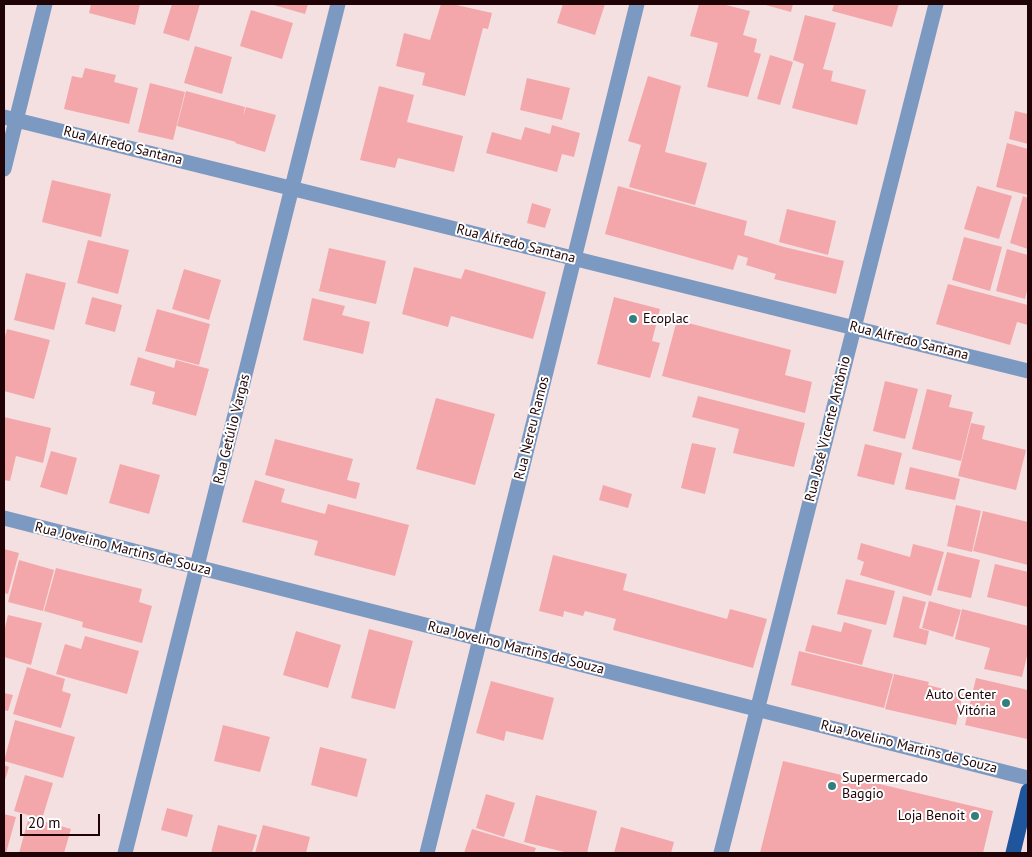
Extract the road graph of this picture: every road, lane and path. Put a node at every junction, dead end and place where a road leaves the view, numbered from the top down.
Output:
1 (45, 4) edge
2 (338, 4) edge
3 (637, 4) edge
4 (936, 4) edge
5 (10, 118) edge
6 (4, 169) edge
7 (292, 188) junction
8 (574, 258) junction
9 (854, 328) junction
10 (1028, 371) edge
11 (4, 518) edge
12 (197, 567) junction
13 (480, 639) junction
14 (758, 709) junction
15 (1028, 778) edge
16 (1028, 791) edge
17 (125, 853) edge
18 (427, 853) edge
19 (721, 853) edge
20 (1012, 853) edge

1 - 5 street
2 - 7 street, Rua Getúlio Vargas
3 - 8 street, Rua Nereu Ramos
4 - 9 street, Rua José Vicente Antônio
5 - 6 street
5 - 7 street, Rua Alfredo Santana
7 - 8 street, Rua Alfredo Santana
7 - 12 street, Rua Getúlio Vargas
8 - 9 street, Rua Alfredo Santana
8 - 13 street, Rua Nereu Ramos
9 - 10 street, Rua Alfredo Santana
9 - 14 street, Rua José Vicente Antônio
11 - 12 street, Rua Jovelino Martins de Souza
12 - 13 street, Rua Jovelino Martins de Souza
12 - 17 street, Rua Getúlio Vargas
13 - 14 street, Rua Jovelino Martins de Souza
13 - 18 street, Rua Nereu Ramos
14 - 15 street, Rua Jovelino Martins de Souza
14 - 19 street, Rua José Vicente Antônio
16 - 20 main road

